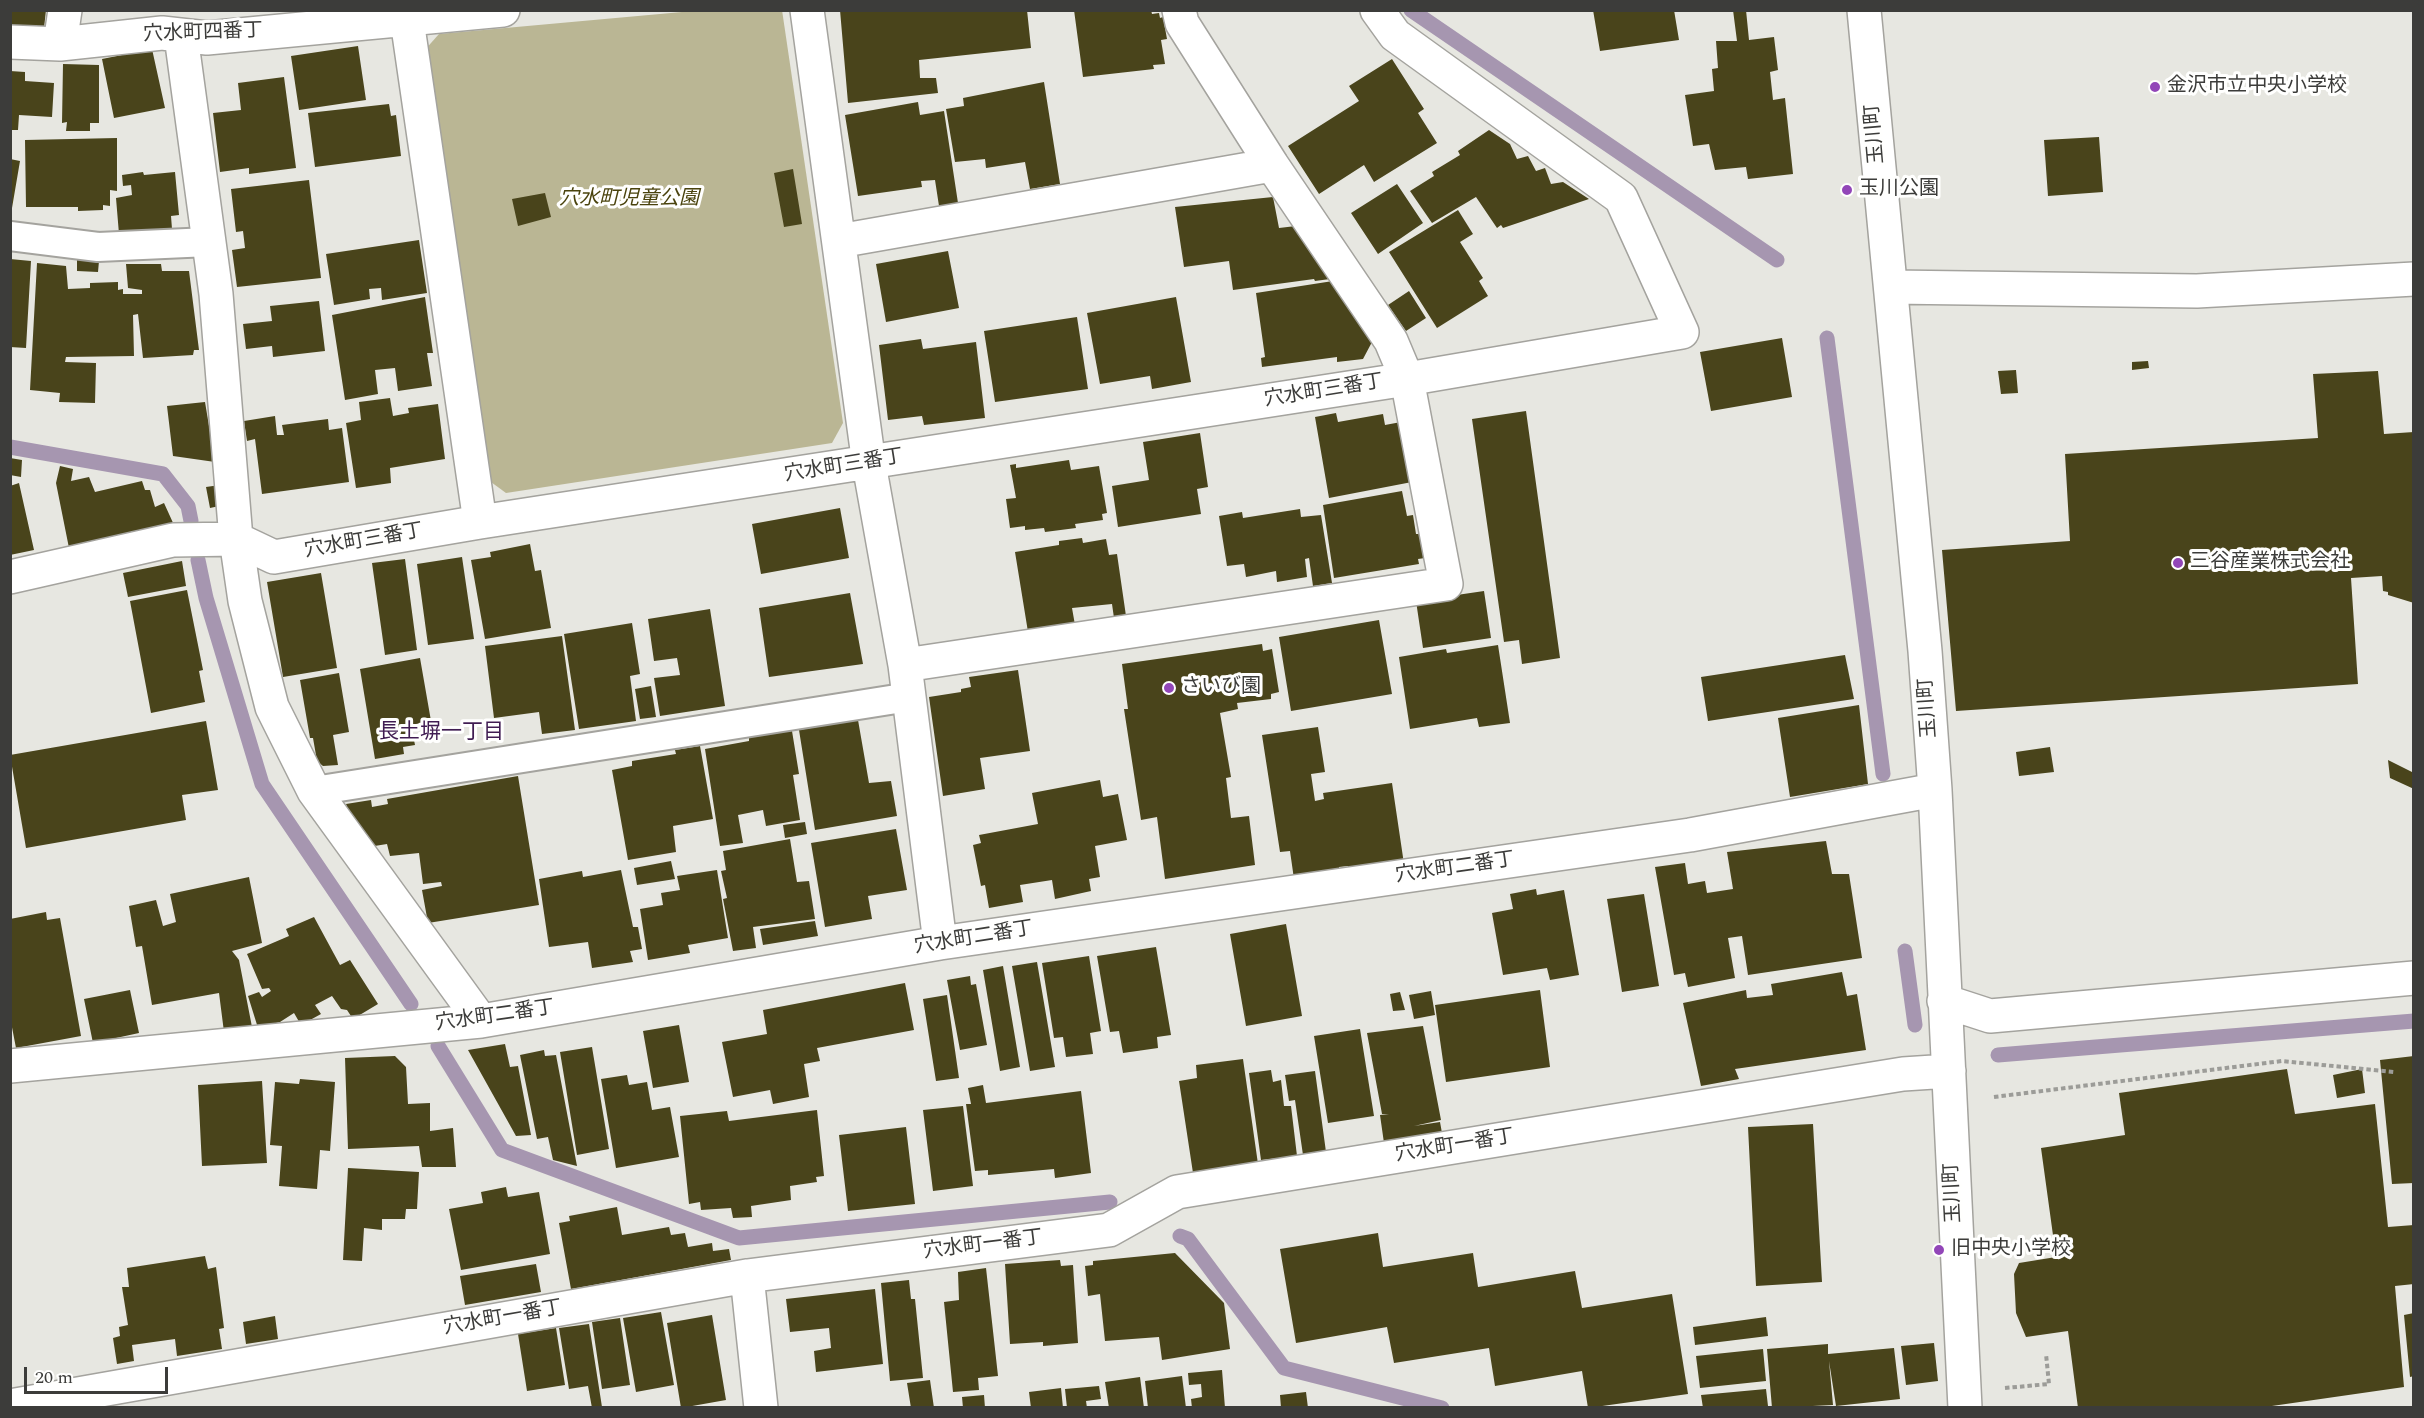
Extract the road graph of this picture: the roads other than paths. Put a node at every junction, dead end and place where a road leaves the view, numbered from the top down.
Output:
1 (65, 10) edge
2 (503, 10) edge
3 (807, 10) edge
4 (1179, 10) edge
5 (1377, 10) edge
6 (1864, 10) edge
7 (407, 20) junction
8 (181, 36) junction
9 (10, 42) edge
10 (60, 44) junction
11 (1272, 165) junction
12 (10, 236) edge
13 (839, 241) junction
14 (209, 242) junction
15 (2414, 279) edge
16 (1891, 287) junction
17 (1407, 379) junction
18 (869, 464) junction
19 (480, 522) junction
20 (236, 539) junction
21 (10, 577) edge
22 (905, 665) junction
23 (909, 697) junction
24 (1935, 790) junction
25 (314, 791) junction
26 (940, 943) junction
27 (2414, 978) edge
28 (1944, 1001) junction
29 (481, 1021) junction
30 (10, 1066) edge
31 (1949, 1071) junction
32 (747, 1276) junction
33 (10, 1406) edge
34 (761, 1407) edge
35 (1965, 1407) edge

1 - 10 street
2 - 7 street, 穴水町四番丁
3 - 13 street
4 - 11 street
5 - 17 street, 穴水町三番丁
6 - 16 street, 玉川町
7 - 8 street, 穴水町四番丁
7 - 19 street
8 - 10 street, 穴水町四番丁
8 - 14 street
9 - 10 street, 穴水町四番丁
11 - 13 street
11 - 17 street
12 - 14 lane
13 - 18 street
14 - 20 street
15 - 16 street
16 - 24 street, 玉川町
17 - 18 street, 穴水町三番丁
17 - 22 street
18 - 19 street, 穴水町三番丁
18 - 22 street
19 - 20 street, 穴水町三番丁
20 - 21 street, 穴水町三番丁
20 - 25 street
22 - 23 street
23 - 25 lane
23 - 26 street
24 - 26 street, 穴水町二番丁
24 - 28 street, 玉川町
25 - 29 street
26 - 29 street, 穴水町二番丁
27 - 28 street
28 - 31 street, 玉川町
29 - 30 street, 穴水町二番丁
31 - 32 street, 穴水町一番丁
31 - 35 street, 玉川町
32 - 33 street, 穴水町一番丁
32 - 34 street

